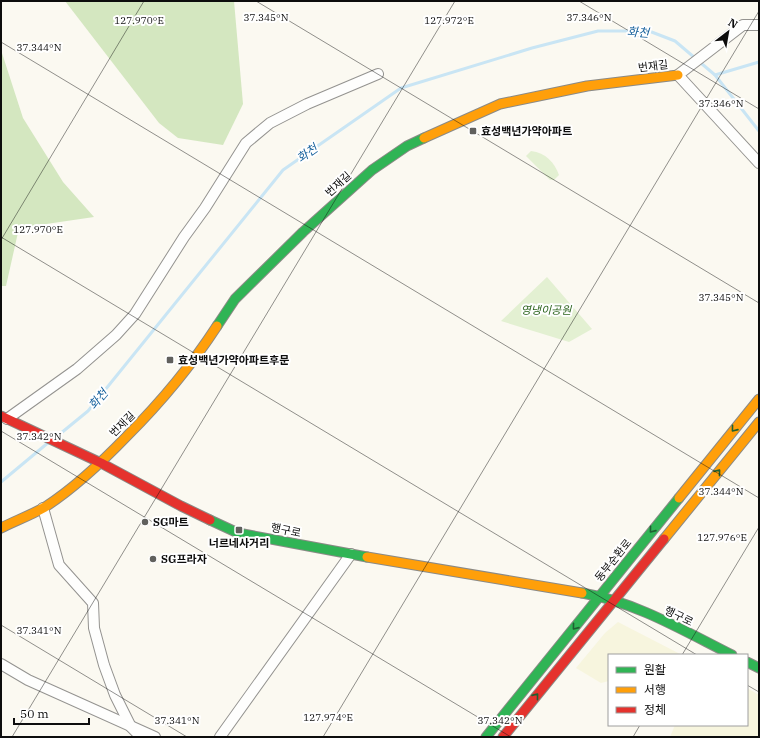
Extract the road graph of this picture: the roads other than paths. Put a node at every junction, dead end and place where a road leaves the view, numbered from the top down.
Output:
1 (759, 25) edge
2 (681, 72) junction
3 (378, 74) dead end
4 (759, 163) edge
5 (759, 399) edge
6 (4, 417) edge
7 (759, 422) edge
8 (100, 463) junction
9 (43, 508) junction
10 (1, 528) edge
11 (351, 554) junction
12 (599, 596) junction
13 (614, 600) junction
14 (730, 654) edge
15 (748, 662) edge
16 (1, 664) edge
17 (759, 668) edge
18 (131, 727) junction
19 (141, 737) edge
20 (155, 737) edge
21 (220, 737) edge
22 (486, 737) edge
23 (503, 737) edge

1 - 2 street
2 - 4 street
2 - 8 street, 번재길
3 - 6 street
5 -> 12 street, 동부순환로
6 - 8 street, 행구로
13 -> 7 street
8 - 9 street
8 - 11 street, 행구로
9 - 10 street
9 - 18 street
11 - 12 street, 행구로
11 - 21 street
12 - 13 street, 행구로
12 -> 22 street, 동부순환로
13 - 14 street, 행구로
23 -> 13 street
15 - 17 street
16 - 18 street
18 - 19 street
18 - 20 street

